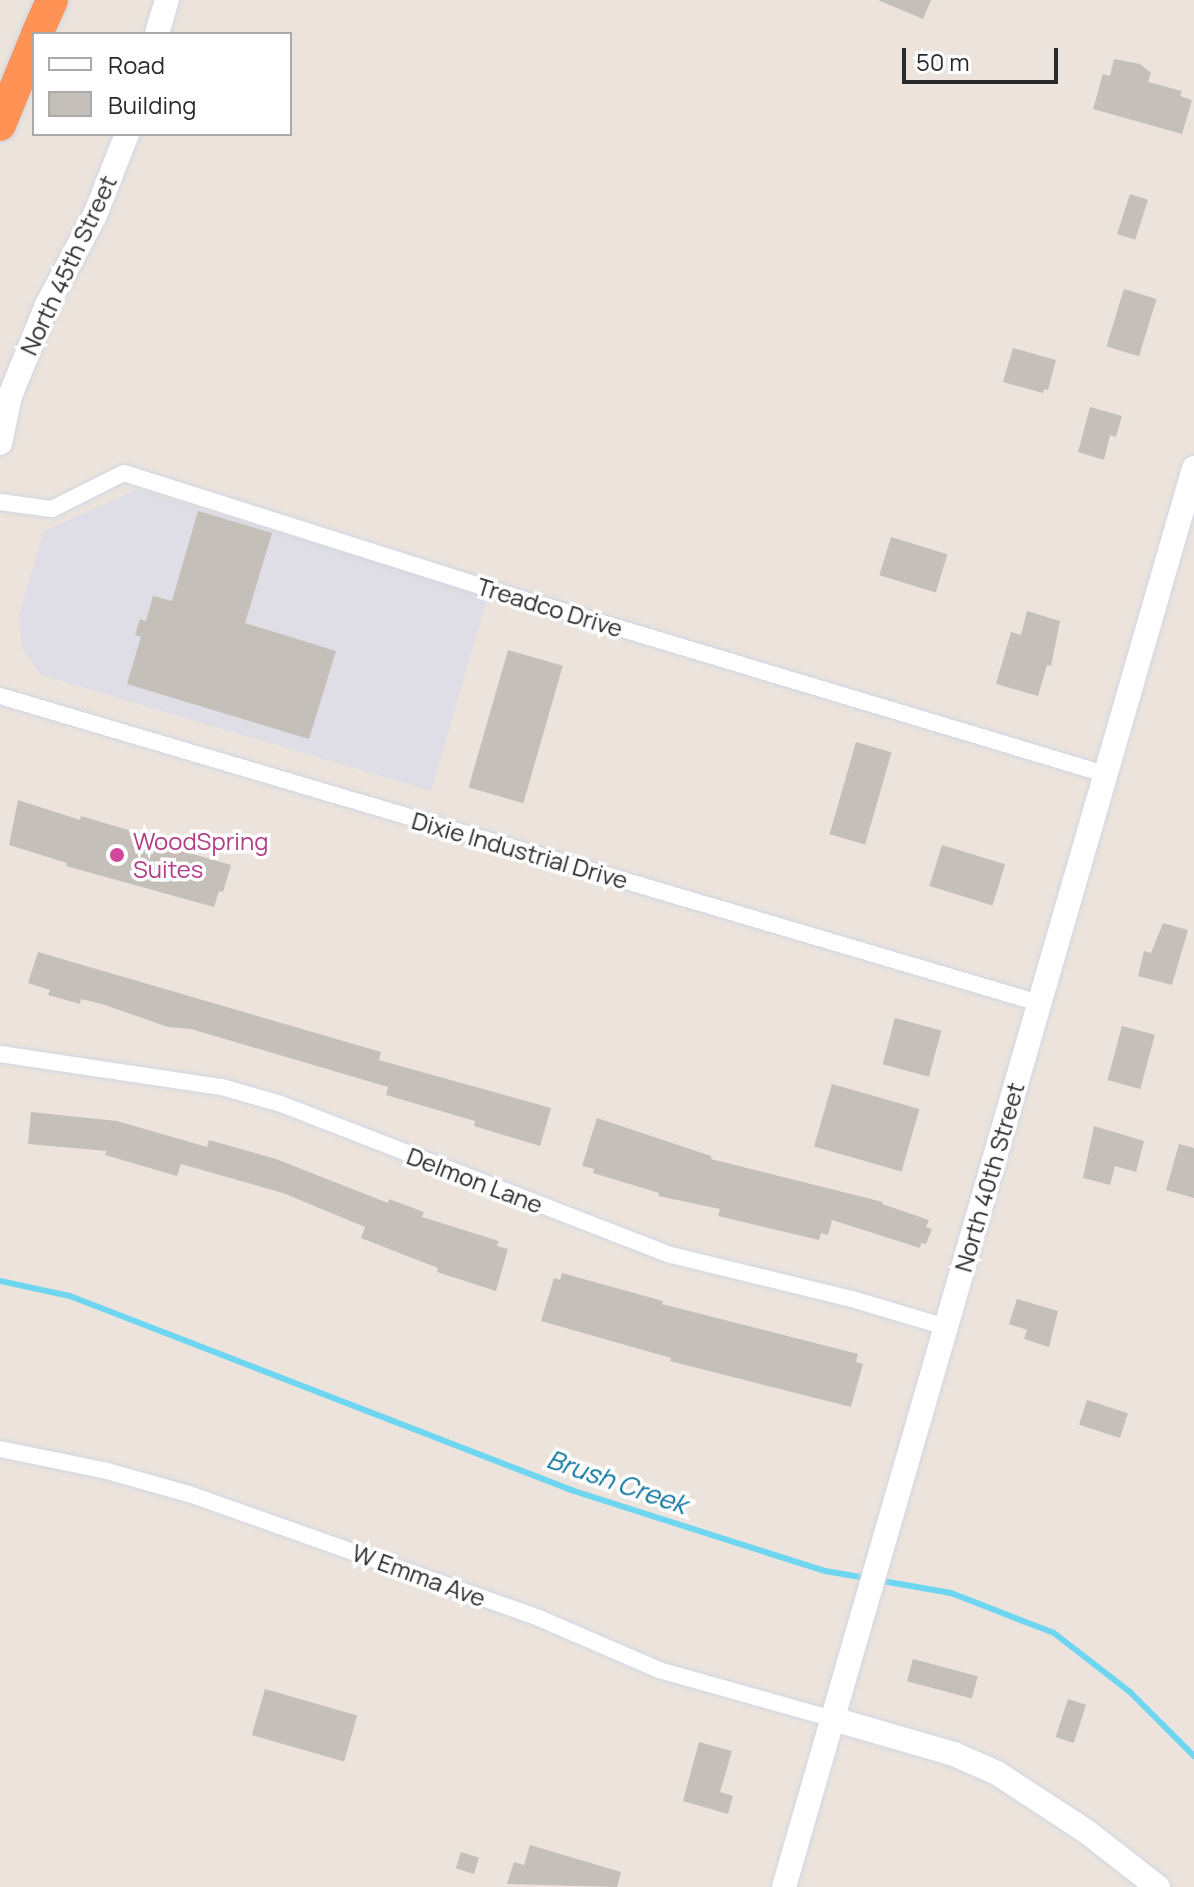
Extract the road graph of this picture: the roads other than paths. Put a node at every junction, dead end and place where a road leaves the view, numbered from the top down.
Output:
1 (52, 0) edge
2 (167, 0) edge
3 (38, 32) edge
4 (158, 32) edge
5 (32, 47) edge
6 (0, 125) edge
7 (126, 136) edge
8 (0, 443) edge
9 (1194, 468) edge
10 (0, 502) edge
11 (0, 696) edge
12 (1105, 774) junction
13 (1039, 1003) junction
14 (0, 1054) edge
15 (946, 1327) junction
16 (0, 1449) edge
17 (833, 1719) junction
18 (784, 1887) edge
19 (1158, 1887) edge

1 - 3 highway
2 - 4 street
5 - 6 highway
7 - 8 street, North 45th Street
9 - 12 street, North 40th Street
10 - 12 street, Treadco Drive
11 - 13 street, Dixie Industrial Drive
12 - 13 street, North 40th Street
13 - 15 street, North 40th Street
14 - 15 street, Delmon Lane
15 - 17 street, North 40th Street
16 - 17 street, W Emma Ave
17 - 18 street, North 40th Street
17 - 19 street

